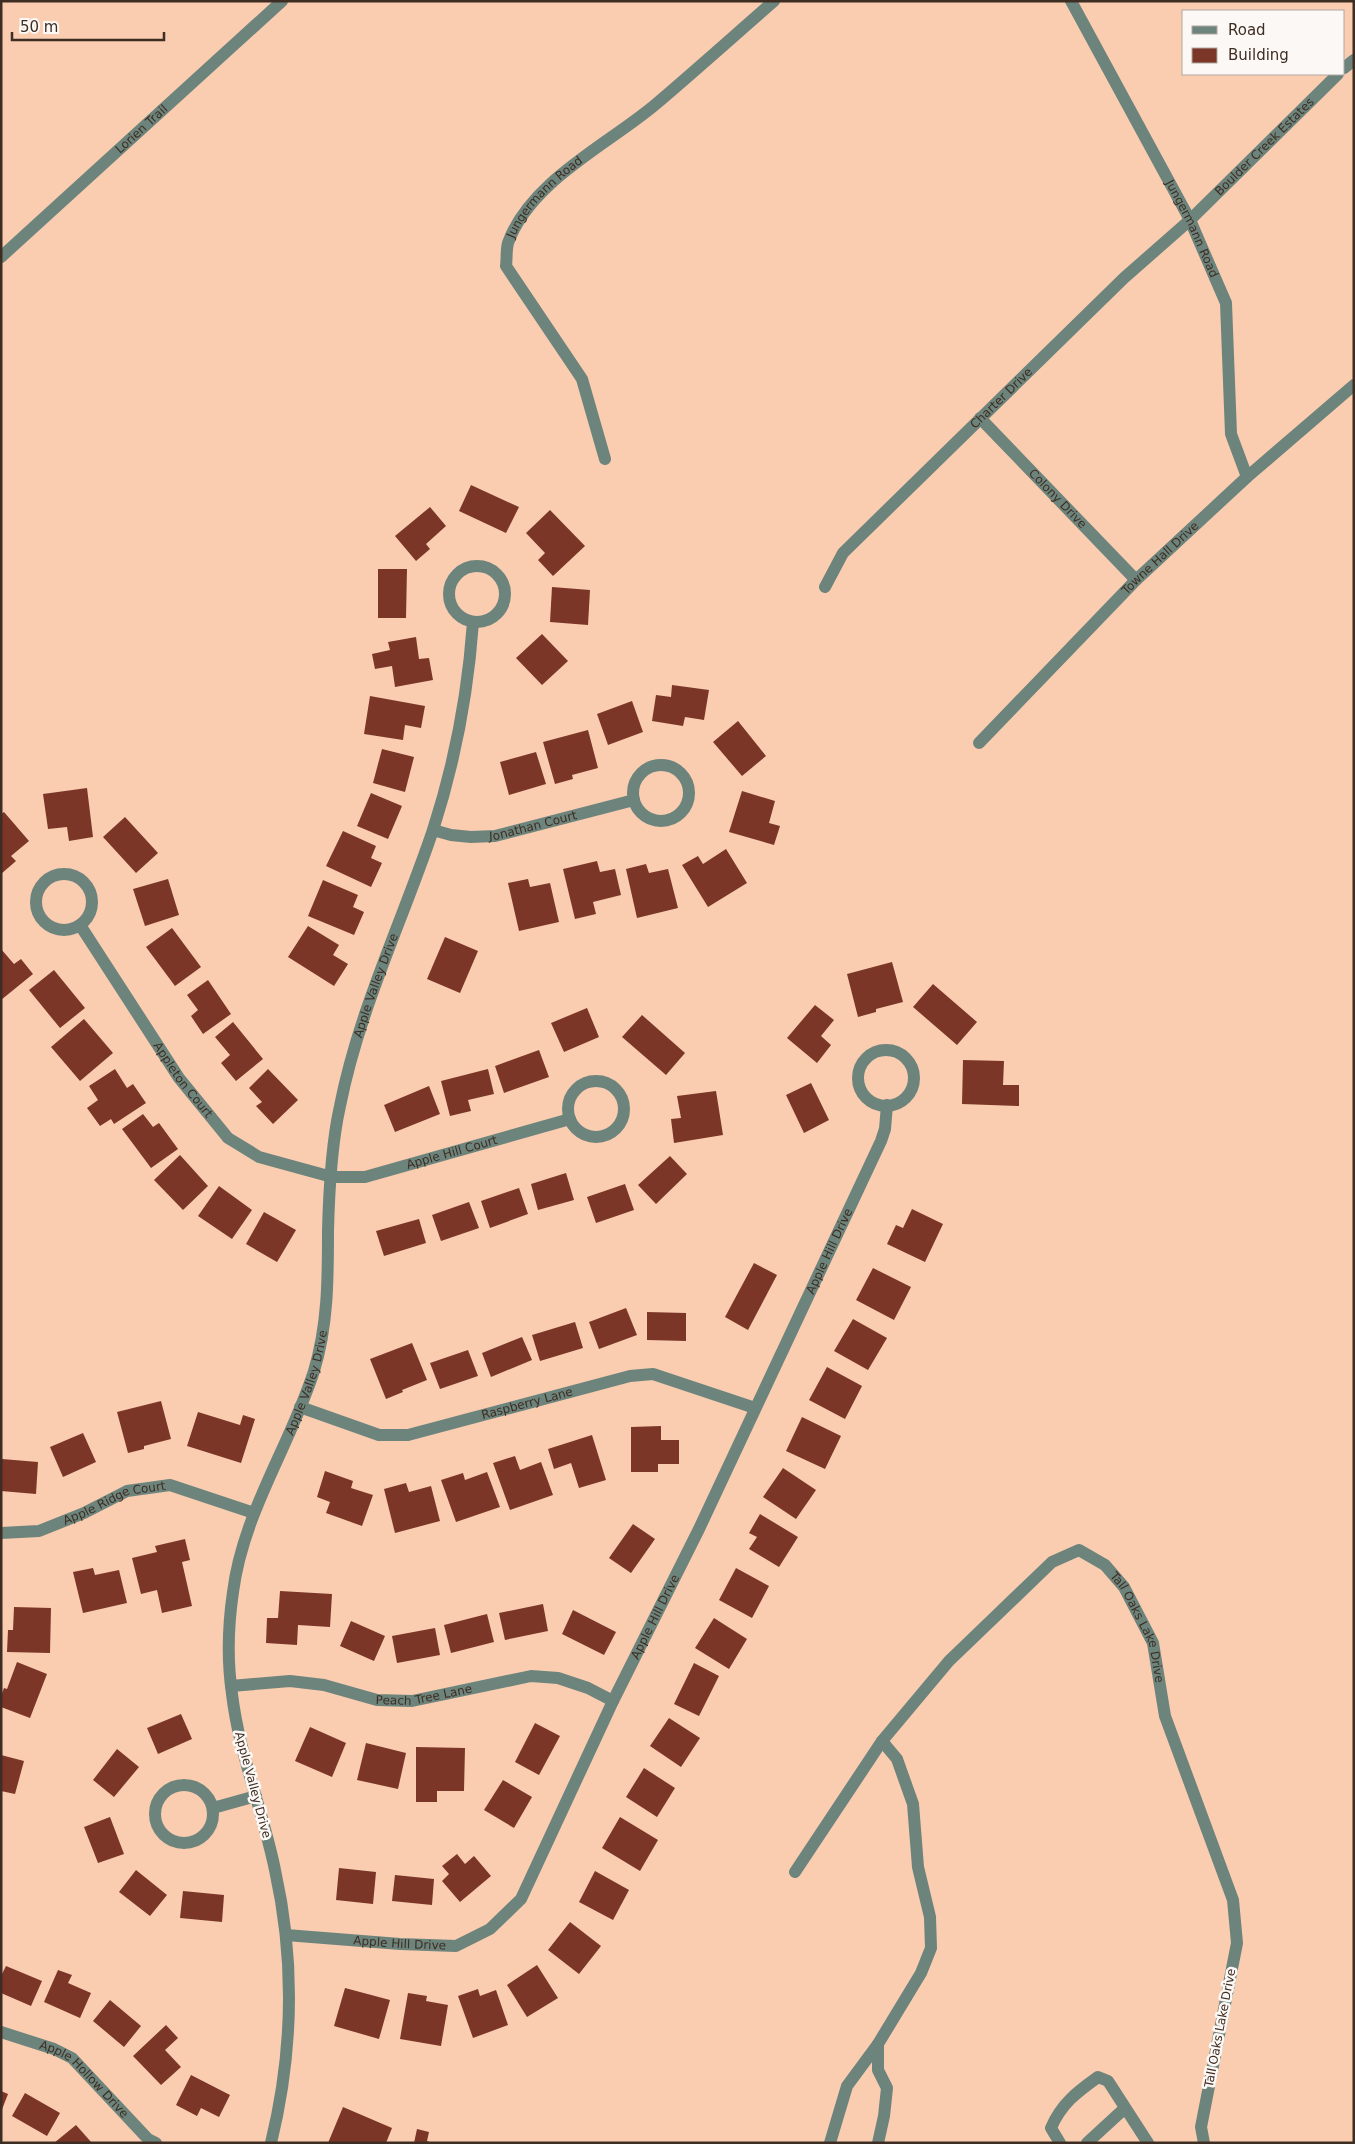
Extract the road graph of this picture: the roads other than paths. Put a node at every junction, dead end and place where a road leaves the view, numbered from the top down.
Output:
1 (282, 1) edge
2 (774, 1) edge
3 (1070, 1) edge
4 (1337, 75) edge
5 (1190, 220) junction
6 (1, 257) edge
7 (1354, 386) edge
8 (980, 418) junction
9 (604, 459) dead end
10 (1247, 477) junction
11 (1136, 580) junction
12 (825, 586) dead end
13 (473, 622) junction
14 (979, 743) dead end
15 (634, 800) junction
16 (433, 830) junction
17 (80, 925) junction
18 (888, 1105) junction
19 (570, 1118) junction
20 (332, 1177) junction
21 (300, 1407) junction
22 (755, 1408) junction
23 (254, 1513) junction
24 (1, 1533) edge
25 (231, 1686) junction
26 (613, 1701) junction
27 (882, 1741) junction
28 (256, 1796) junction
29 (213, 1808) junction
30 (795, 1872) dead end
31 (286, 1935) junction
32 (1, 2032) edge
33 (878, 2044) junction
34 (1124, 2109) junction
35 (156, 2143) edge
36 (271, 2143) edge
37 (830, 2143) edge
38 (878, 2143) edge
39 (1060, 2143) edge
40 (1087, 2143) edge
41 (1148, 2143) edge
42 (1204, 2143) edge

1 - 6 street, Lorien Trail
2 - 9 street, Jungermann Road
3 - 5 street, Jungermann Road
4 - 5 street, Boulder Creek Estates
5 - 8 street, Charter Drive
5 - 10 street, Jungermann Road
7 - 10 street, Towne Hall Drive
8 - 11 street, Colony Drive
8 - 12 street, Charter Drive
10 - 11 street, Towne Hall Drive
11 - 14 street, Towne Hall Drive
13 - 13 street
13 - 16 street, Apple Valley Drive
15 - 15 street
15 - 16 street, Jonathan Court
16 - 20 street, Apple Valley Drive
17 - 17 street
17 - 20 street, Appleton Court
18 - 18 street
18 - 22 street, Apple Hill Drive
19 - 19 street
19 - 20 street, Apple Hill Court
20 - 21 street, Apple Valley Drive
21 - 22 street, Raspberry Lane
21 - 23 street, Apple Valley Drive
22 - 26 street, Apple Hill Drive
23 - 24 street, Apple Ridge Court
23 - 25 street, Apple Valley Drive
25 - 26 street, Peach Tree Lane
25 - 28 street, Apple Valley Drive
26 - 31 street, Apple Hill Drive
27 - 30 street, Tall Oaks Lake Drive
27 - 33 street
27 - 42 street, Tall Oaks Lake Drive
28 - 29 street
28 - 31 street, Apple Valley Drive
29 - 29 street
31 - 36 street, Apple Valley Drive
32 - 35 street, Apple Hollow Drive
33 - 37 street
33 - 38 street
34 - 39 street
34 - 40 street
34 - 41 street

